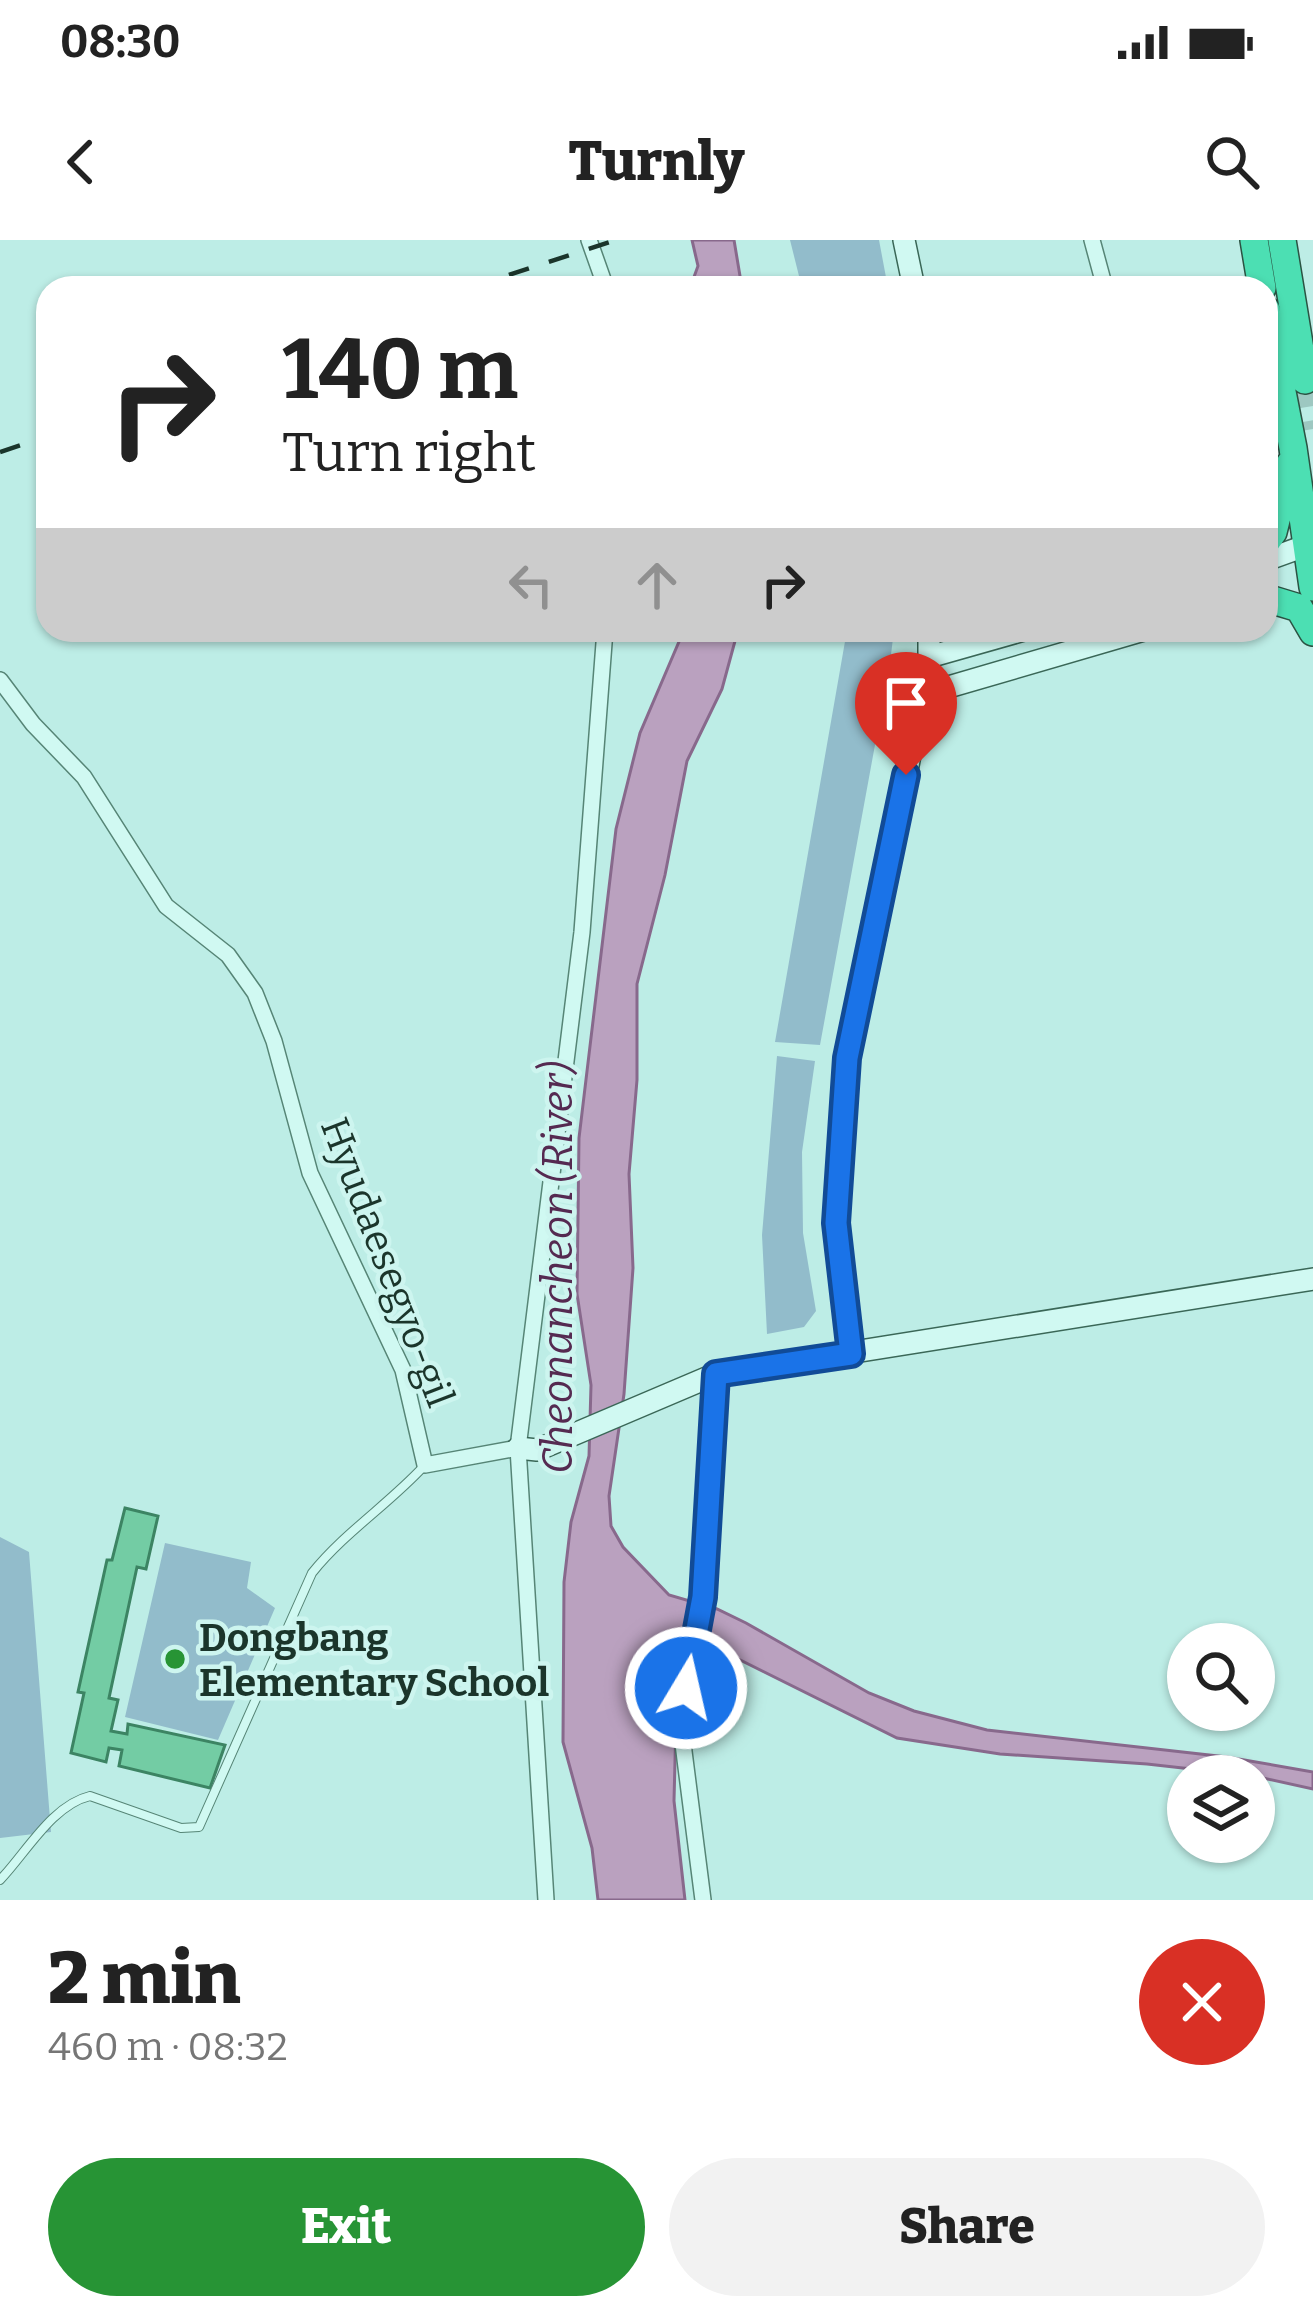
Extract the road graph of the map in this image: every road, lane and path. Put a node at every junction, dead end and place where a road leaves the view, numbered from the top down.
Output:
1 (589, 240) edge
2 (904, 240) edge
3 (1092, 240) edge
4 (1254, 240) edge
5 (1282, 240) edge
6 (602, 276) edge
7 (912, 276) edge
8 (1102, 276) edge
9 (1260, 276) edge
10 (1305, 380) dead end
11 (1278, 381) edge
12 (1303, 441) edge
13 (1278, 517) edge
14 (1311, 544) edge
15 (1278, 556) edge
16 (1313, 583) edge
17 (1278, 593) edge
18 (1278, 600) edge
19 (1313, 632) edge
20 (604, 642) edge
21 (929, 642) edge
22 (981, 642) edge
23 (1103, 642) edge
24 (928, 657) junction
25 (0, 680) edge
26 (921, 695) junction
27 (0, 703) edge
28 (33, 724) junction
29 (1313, 1279) edge
30 (851, 1354) junction
31 (709, 1376) junction
32 (528, 1449) junction
33 (425, 1465) junction
34 (0, 1880) edge
35 (547, 1900) edge
36 (703, 1900) edge

1 - 6 street
2 - 7 street
3 - 8 street
4 - 9 highway
5 - 10 highway
11 - 12 highway
12 - 13 highway
12 - 14 highway
14 - 15 street
14 - 16 highway
16 - 17 street
18 - 19 highway
20 - 32 street
21 - 24 street
22 - 24 street
23 - 26 street
24 - 26 street
25 - 28 street, Hyudaesegyo-gil
26 - 30 street
27 - 28 street
28 - 33 street, Hyudaesegyo-gil
29 - 30 street
30 - 31 street
31 - 32 street
31 - 36 street
32 - 33 street
32 - 35 street
33 - 34 lane

